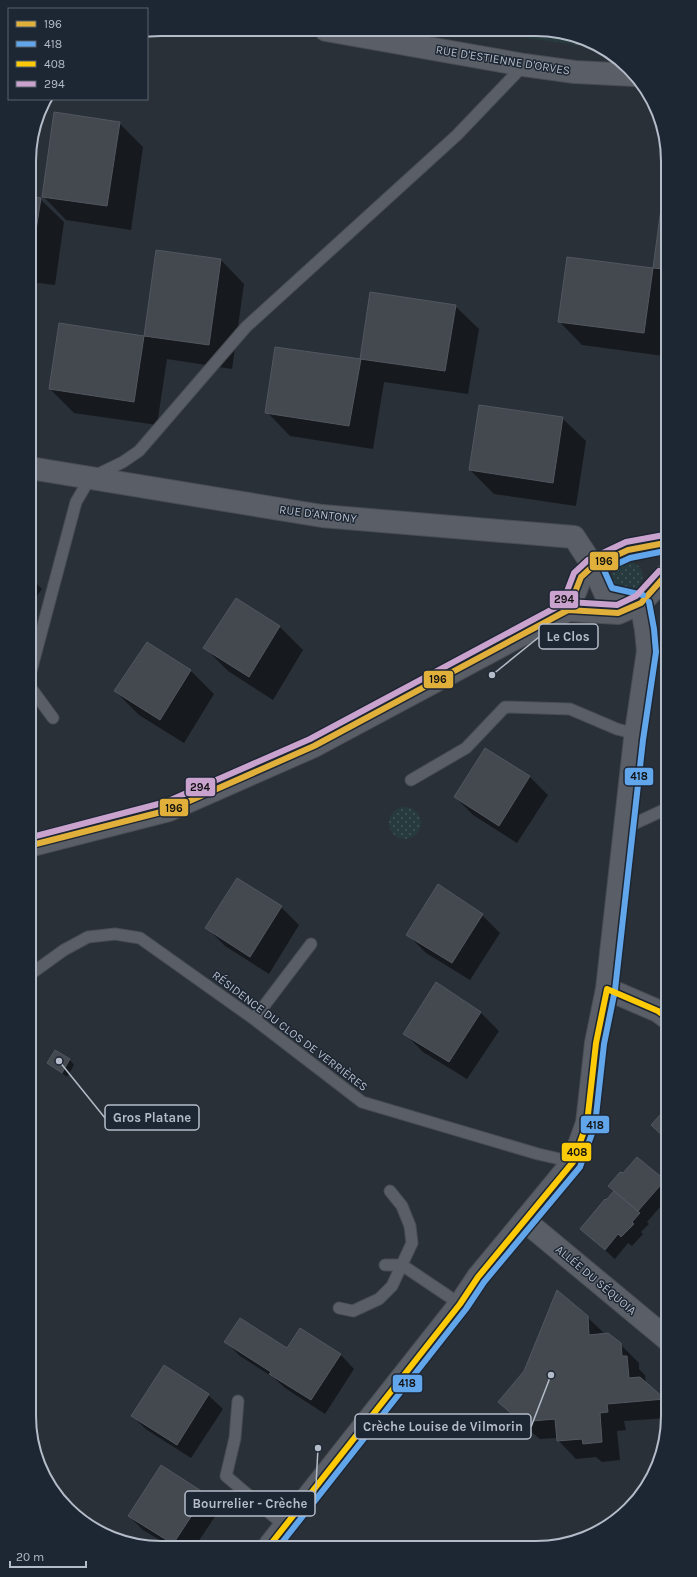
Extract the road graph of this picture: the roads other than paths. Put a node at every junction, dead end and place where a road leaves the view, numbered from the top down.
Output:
1 (360, 36) edge
2 (524, 65) junction
3 (625, 75) edge
4 (36, 469) edge
5 (90, 478) junction
6 (661, 544) edge
7 (593, 566) junction
8 (661, 580) edge
9 (641, 603) junction
10 (568, 610) junction
11 (36, 653) edge
12 (36, 695) edge
13 (53, 718) dead end
14 (636, 734) junction
15 (411, 780) dead end
16 (661, 811) edge
17 (626, 828) junction
18 (36, 844) edge
19 (311, 944) dead end
20 (36, 970) edge
21 (607, 989) junction
22 (661, 1013) edge
23 (254, 1019) junction
24 (572, 1162) junction
25 (390, 1191) dead end
26 (525, 1221) junction
27 (402, 1264) junction
28 (385, 1266) dead end
29 (460, 1304) junction
30 (339, 1308) dead end
31 (661, 1334) edge
32 (238, 1401) dead end
33 (285, 1526) junction
34 (273, 1541) edge

1 - 2 street, RUE D'ESTIENNE D'ORVES
2 - 3 street, RUE D'ESTIENNE D'ORVES
2 - 5 lane
4 - 5 street, RUE D'ANTONY
5 - 7 street, RUE D'ANTONY
5 - 11 lane
6 - 7 street
7 - 9 street
7 - 10 street
8 - 9 street
9 - 10 street
9 - 14 street
10 - 18 street
12 - 13 lane
14 - 15 lane
14 - 17 street
16 - 17 lane
17 - 21 street
19 - 23 lane
20 - 23 lane, RÉSIDENCE DU CLOS DE VERRIÈRES
21 - 22 street
21 - 24 street
23 - 24 lane, RÉSIDENCE DU CLOS DE VERRIÈRES
24 - 26 street
25 - 27 lane
26 - 29 street
26 - 31 street, ALLÉE DU SÉQUOIA
27 - 28 lane
27 - 29 lane
27 - 30 lane
29 - 33 street
32 - 33 lane
33 - 34 street

